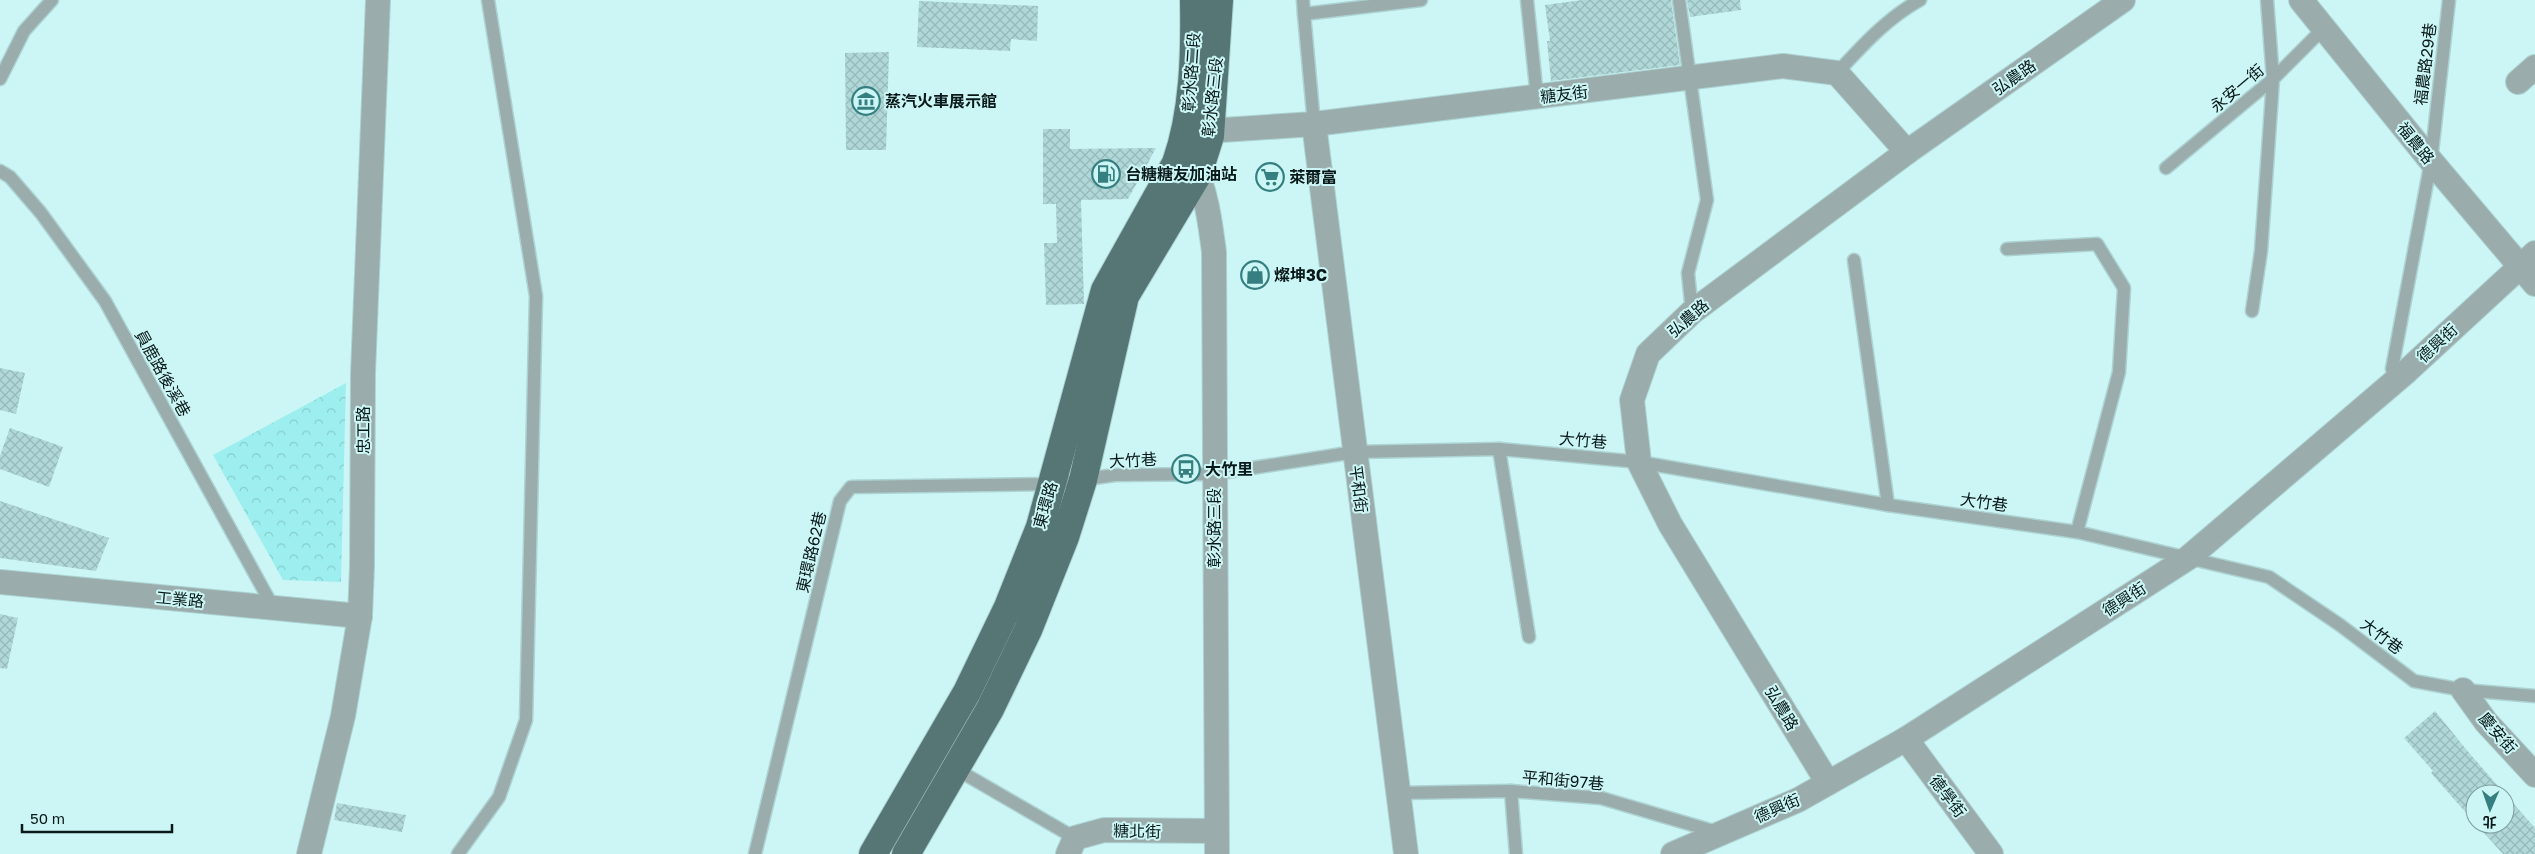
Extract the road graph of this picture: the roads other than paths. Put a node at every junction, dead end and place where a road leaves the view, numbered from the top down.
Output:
1 (52, 0) edge
2 (378, 0) edge
3 (488, 0) edge
4 (1194, 0) edge
5 (1303, 0) edge
6 (1421, 0) edge
7 (1527, 0) edge
8 (1679, 0) edge
9 (1920, 0) edge
10 (2123, 0) edge
11 (2267, 0) edge
12 (2300, 0) edge
13 (2449, 0) edge
14 (1219, 9) edge
15 (1304, 14) junction
16 (2324, 28) junction
17 (1837, 73) junction
18 (0, 79) edge
19 (1690, 79) junction
20 (2273, 79) junction
21 (1537, 97) junction
22 (1314, 124) junction
23 (1193, 136) junction
24 (1907, 152) junction
25 (2431, 161) junction
26 (2166, 168) dead end
27 (0, 171) edge
28 (1198, 174) junction
29 (2007, 249) dead end
30 (2528, 259) edge
31 (1854, 260) dead end
32 (2535, 284) edge
33 (2252, 311) dead end
34 (1692, 312) junction
35 (2392, 369) dead end
36 (1499, 449) junction
37 (1355, 452) junction
38 (1639, 462) junction
39 (1214, 474) junction
40 (1083, 480) junction
41 (1052, 484) junction
42 (1888, 505) junction
43 (2077, 532) junction
44 (2188, 558) junction
45 (0, 582) edge
46 (273, 607) junction
47 (360, 616) junction
48 (1530, 637) dead end
49 (2463, 690) junction
50 (2535, 696) edge
51 (1906, 739) junction
52 (956, 769) junction
53 (2535, 775) edge
54 (1828, 783) junction
55 (1511, 791) junction
56 (1398, 793) junction
57 (1216, 830) junction
58 (1720, 833) junction
59 (1071, 846) edge
60 (309, 854) edge
61 (458, 854) edge
62 (755, 854) edge
63 (873, 854) edge
64 (906, 854) edge
65 (1217, 854) edge
66 (1406, 854) edge
67 (1516, 854) edge
68 (1674, 854) edge
69 (1991, 854) edge

1 - 18 lane
2 - 47 street, 忠工路
3 - 61 lane
4 - 23 main road, 彰水路二段
5 - 15 lane
6 - 15 lane
7 - 21 lane
8 - 19 lane
9 - 17 lane
10 - 24 street, 弘農路
11 - 20 lane
12 - 16 street, 福農路
13 - 25 lane, 福農路29巷
14 - 23 main road, 彰水路三段
15 - 22 lane
16 - 20 lane, 永安一街
16 - 25 street, 福農路
17 - 19 street, 糖友街
17 - 24 street
19 - 21 street, 糖友街
19 - 34 lane
20 - 26 lane, 永安一街
20 - 33 lane
21 - 22 street, 糖友街
22 - 23 street, 糖友街
22 - 37 street, 平和街
23 - 28 main road, 彰水路三段
23 - 41 main road, 東環路
24 - 34 street, 弘農路
25 - 30 street, 福農路
25 - 35 lane, 福農路29巷
27 - 46 lane, 員鹿路後溪巷
28 - 39 street, 彰水路三段
28 - 40 main road, 東環路
29 - 43 lane
30 - 32 street, 福農路
30 - 44 street, 德興街
31 - 42 lane
34 - 38 street, 弘農路
36 - 37 lane, 大竹巷
36 - 38 lane, 大竹巷
36 - 48 lane
37 - 39 lane, 大竹巷
37 - 56 street, 平和街
38 - 42 lane, 大竹巷
38 - 54 street, 弘農路
39 - 40 lane, 大竹巷
39 - 57 street, 彰水路三段
40 - 41 lane, 東環路62巷
40 - 52 main road, 東環路
41 - 62 lane, 東環路62巷
41 - 63 main road, 東環路
42 - 43 lane, 大竹巷
43 - 44 lane, 大竹巷
44 - 49 lane, 大竹巷
44 - 51 street, 德興街
45 - 46 street, 工業路
46 - 47 street, 工業路
47 - 60 street, 忠工路
49 - 50 lane, 大竹巷
49 - 53 street, 慶安街
51 - 54 street, 德興街
51 - 69 street, 德學街
52 - 59 lane
52 - 64 main road, 東環路
54 - 58 street, 德興街
55 - 56 lane, 平和街97巷
55 - 58 lane, 平和街97巷
55 - 67 lane
56 - 66 street, 平和街
57 - 59 street, 糖北街
57 - 65 street, 彰水路三段
58 - 68 street, 德興街

